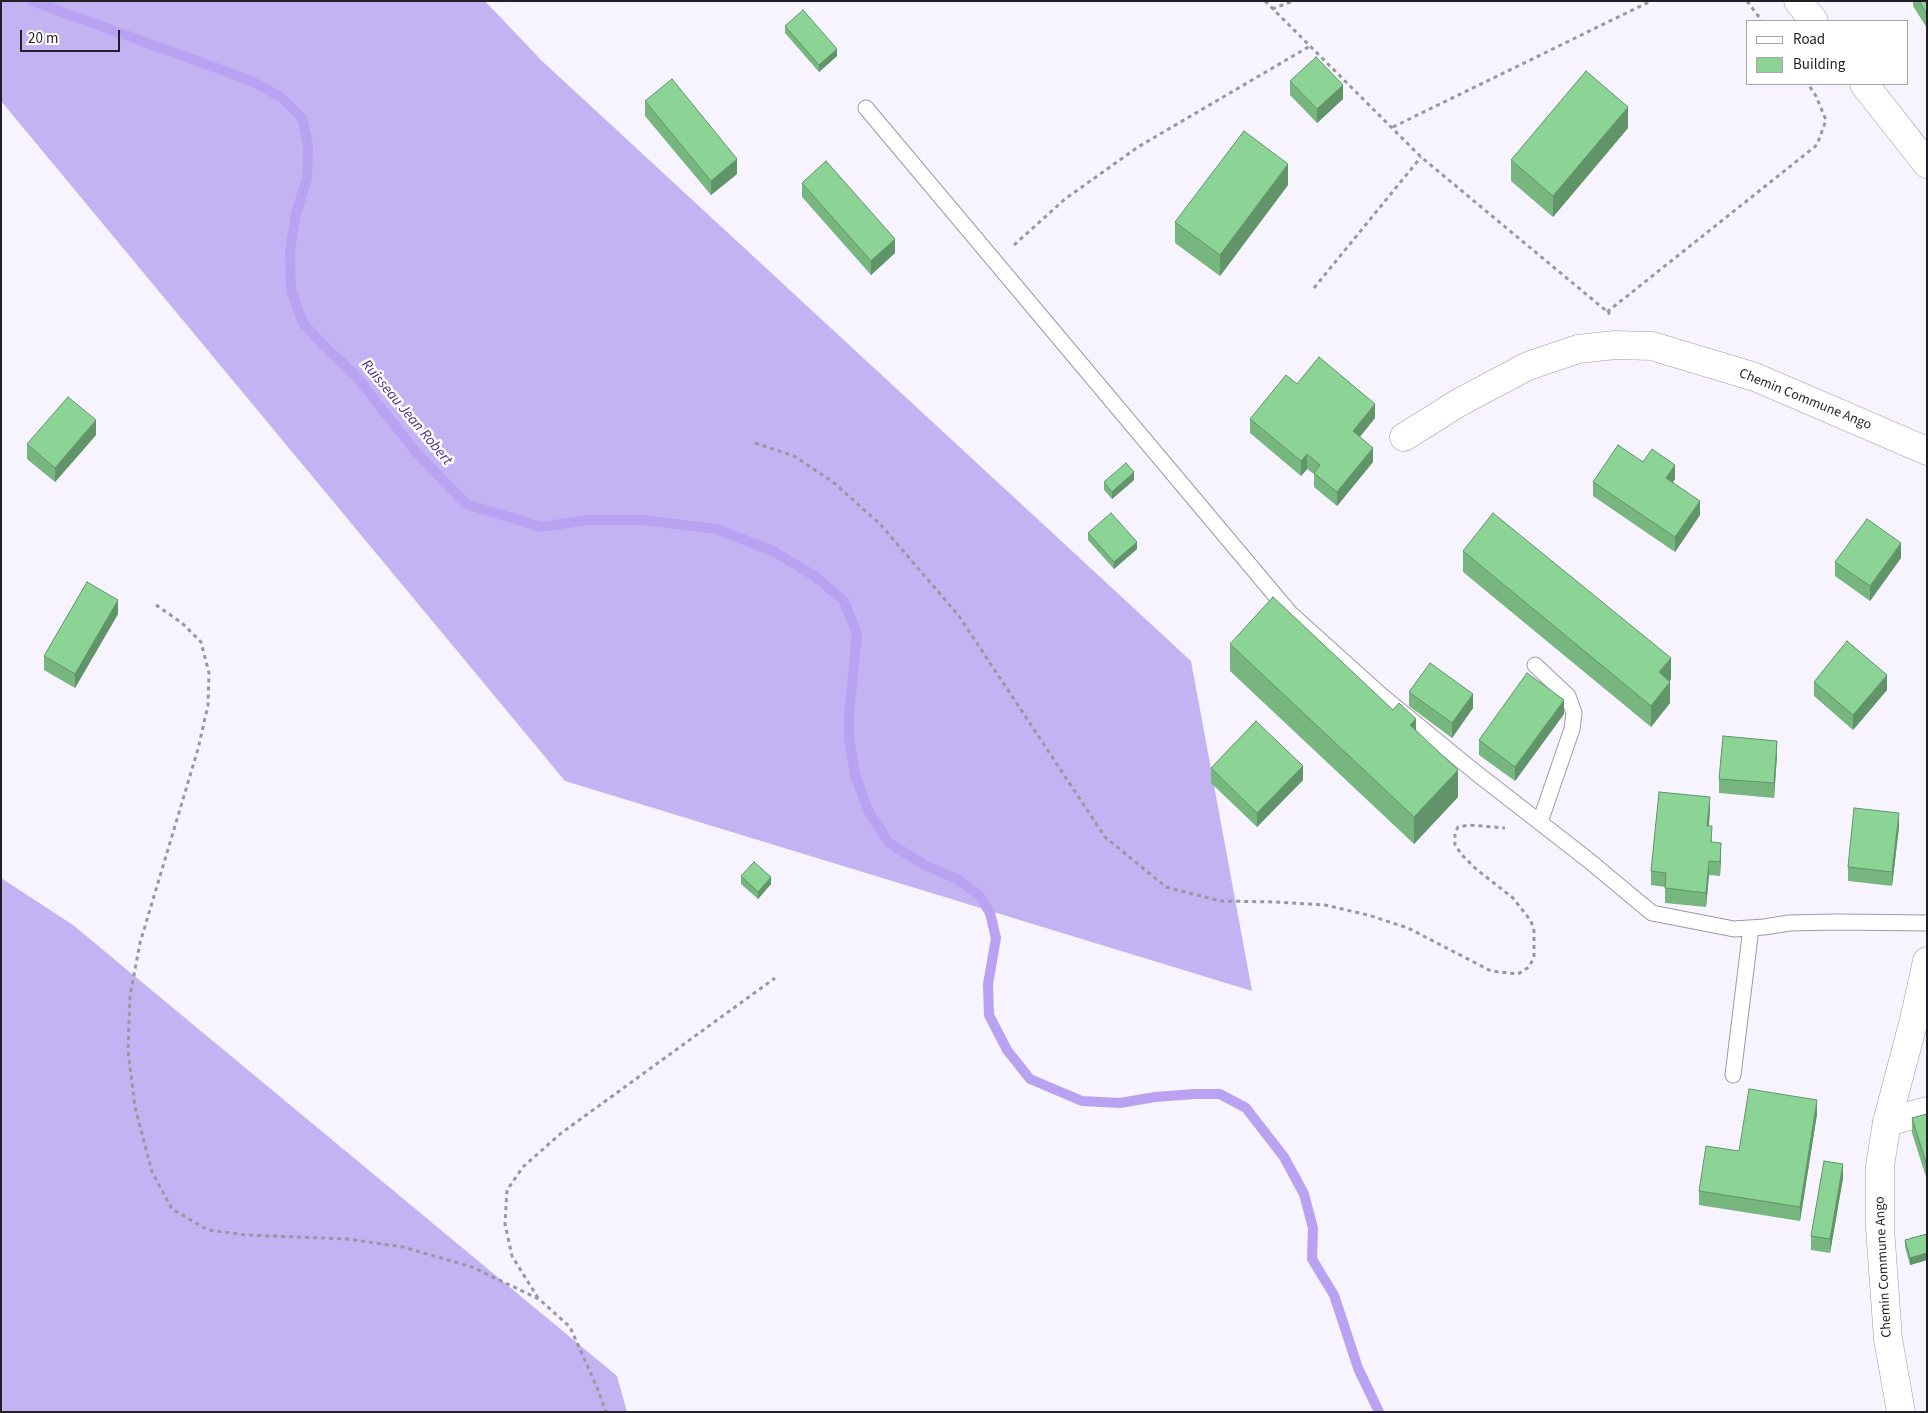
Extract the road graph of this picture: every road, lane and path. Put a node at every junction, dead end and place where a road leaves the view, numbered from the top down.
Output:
1 (1265, 1) edge
2 (1293, 1) edge
3 (1651, 1) edge
4 (1747, 1) edge
5 (1798, 1) edge
6 (1272, 9) junction
7 (1761, 20) edge
8 (1813, 20) edge
9 (1310, 46) junction
10 (1809, 85) edge
11 (1865, 85) edge
12 (866, 108) dead end
13 (1392, 127) junction
14 (1421, 156) junction
15 (1927, 164) edge
16 (995, 262) junction
17 (1314, 288) dead end
18 (1607, 312) junction
19 (1614, 317) dead end
20 (1404, 437) dead end
21 (755, 443) dead end
22 (1927, 450) edge
23 (156, 605) dead end
24 (1535, 665) dead end
25 (1540, 822) junction
26 (1927, 922) edge
27 (1751, 928) junction
28 (1927, 961) edge
29 (775, 978) dead end
30 (1733, 1075) dead end
31 (1927, 1111) edge
32 (1887, 1122) junction
33 (538, 1299) junction
34 (606, 1412) edge
35 (1901, 1412) edge

1 - 6 path
2 - 6 path
3 - 13 path
4 - 7 path
5 - 8 street
6 - 9 path
9 - 13 path
9 - 16 path
10 - 18 path
11 - 15 street
12 - 16 lane
13 - 14 path
14 - 17 path
14 - 18 path
16 - 25 lane
18 - 19 path
20 - 22 street, Chemin Commune Ango
21 - 25 path
23 - 33 path
24 - 25 lane
25 - 27 lane
26 - 27 lane
27 - 30 lane
28 - 32 street, Chemin Commune Ango
29 - 33 path
31 - 32 street
32 - 35 street, Chemin Commune Ango
33 - 34 path

